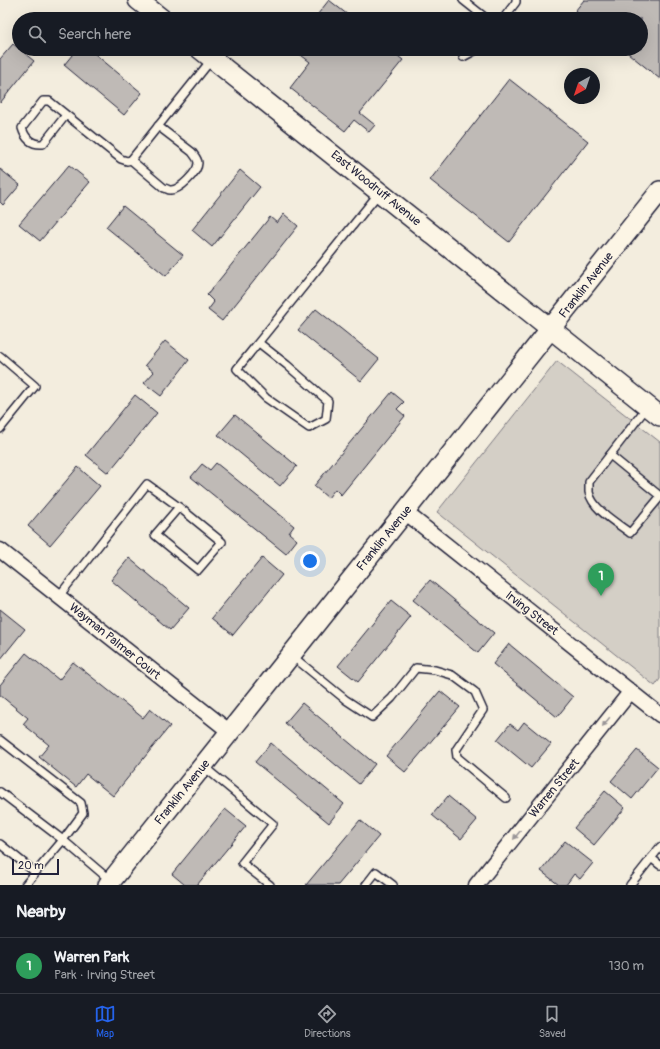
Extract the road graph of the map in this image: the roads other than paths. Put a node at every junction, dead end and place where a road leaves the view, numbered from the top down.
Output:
1 (138, 0) edge
2 (463, 0) edge
3 (516, 0) edge
4 (153, 12) edge
5 (478, 12) edge
6 (508, 12) edge
7 (205, 56) edge
8 (209, 56) edge
9 (66, 115) junction
10 (158, 126) junction
11 (131, 160) junction
12 (660, 191) edge
13 (381, 192) junction
14 (550, 330) junction
15 (258, 343) junction
16 (0, 356) edge
17 (654, 412) edge
18 (0, 429) edge
19 (610, 455) junction
20 (660, 497) edge
21 (178, 506) junction
22 (405, 512) junction
23 (0, 550) edge
24 (59, 596) junction
25 (291, 655) junction
26 (631, 691) junction
27 (660, 715) edge
28 (230, 732) junction
29 (0, 740) edge
30 (202, 766) junction
31 (0, 792) edge
32 (506, 798) dead end
33 (63, 840) junction
34 (0, 844) edge
35 (660, 847) edge
36 (651, 858) junction
37 (660, 865) edge
38 (35, 872) junction
39 (484, 882) edge
40 (112, 884) edge
41 (25, 885) edge
42 (270, 885) edge
43 (366, 885) edge
44 (393, 885) edge
45 (630, 885) edge

1 - 4 street
2 - 5 lane
3 - 6 lane
7 - 10 lane
8 - 13 street, East Woodruff Avenue
9 - 9 lane
9 - 11 lane
10 - 11 lane
10 - 11 lane
12 - 14 street, Franklin Avenue
13 - 14 street, East Woodruff Avenue
13 - 15 lane
14 - 17 street, East Woodruff Avenue
14 - 22 street, Franklin Avenue
15 - 15 lane
16 - 18 lane
17 - 19 lane
19 - 20 lane
19 - 20 lane
21 - 21 lane
21 - 24 lane
22 - 25 street, Franklin Avenue
22 - 26 street, Irving Street
23 - 24 street, Wayman Palmer Court
24 - 28 street, Wayman Palmer Court
25 - 28 street, Franklin Avenue
25 - 32 lane
26 - 27 street, Irving Street
26 -> 39 street, Warren Street
28 - 30 street, Franklin Avenue
29 - 33 lane
30 - 40 street, Franklin Avenue
30 - 42 lane
31 - 33 lane
33 - 38 lane
33 - 40 lane
34 - 38 lane
35 - 36 lane
36 - 37 lane
36 - 45 lane
38 - 41 lane
43 - 44 lane

